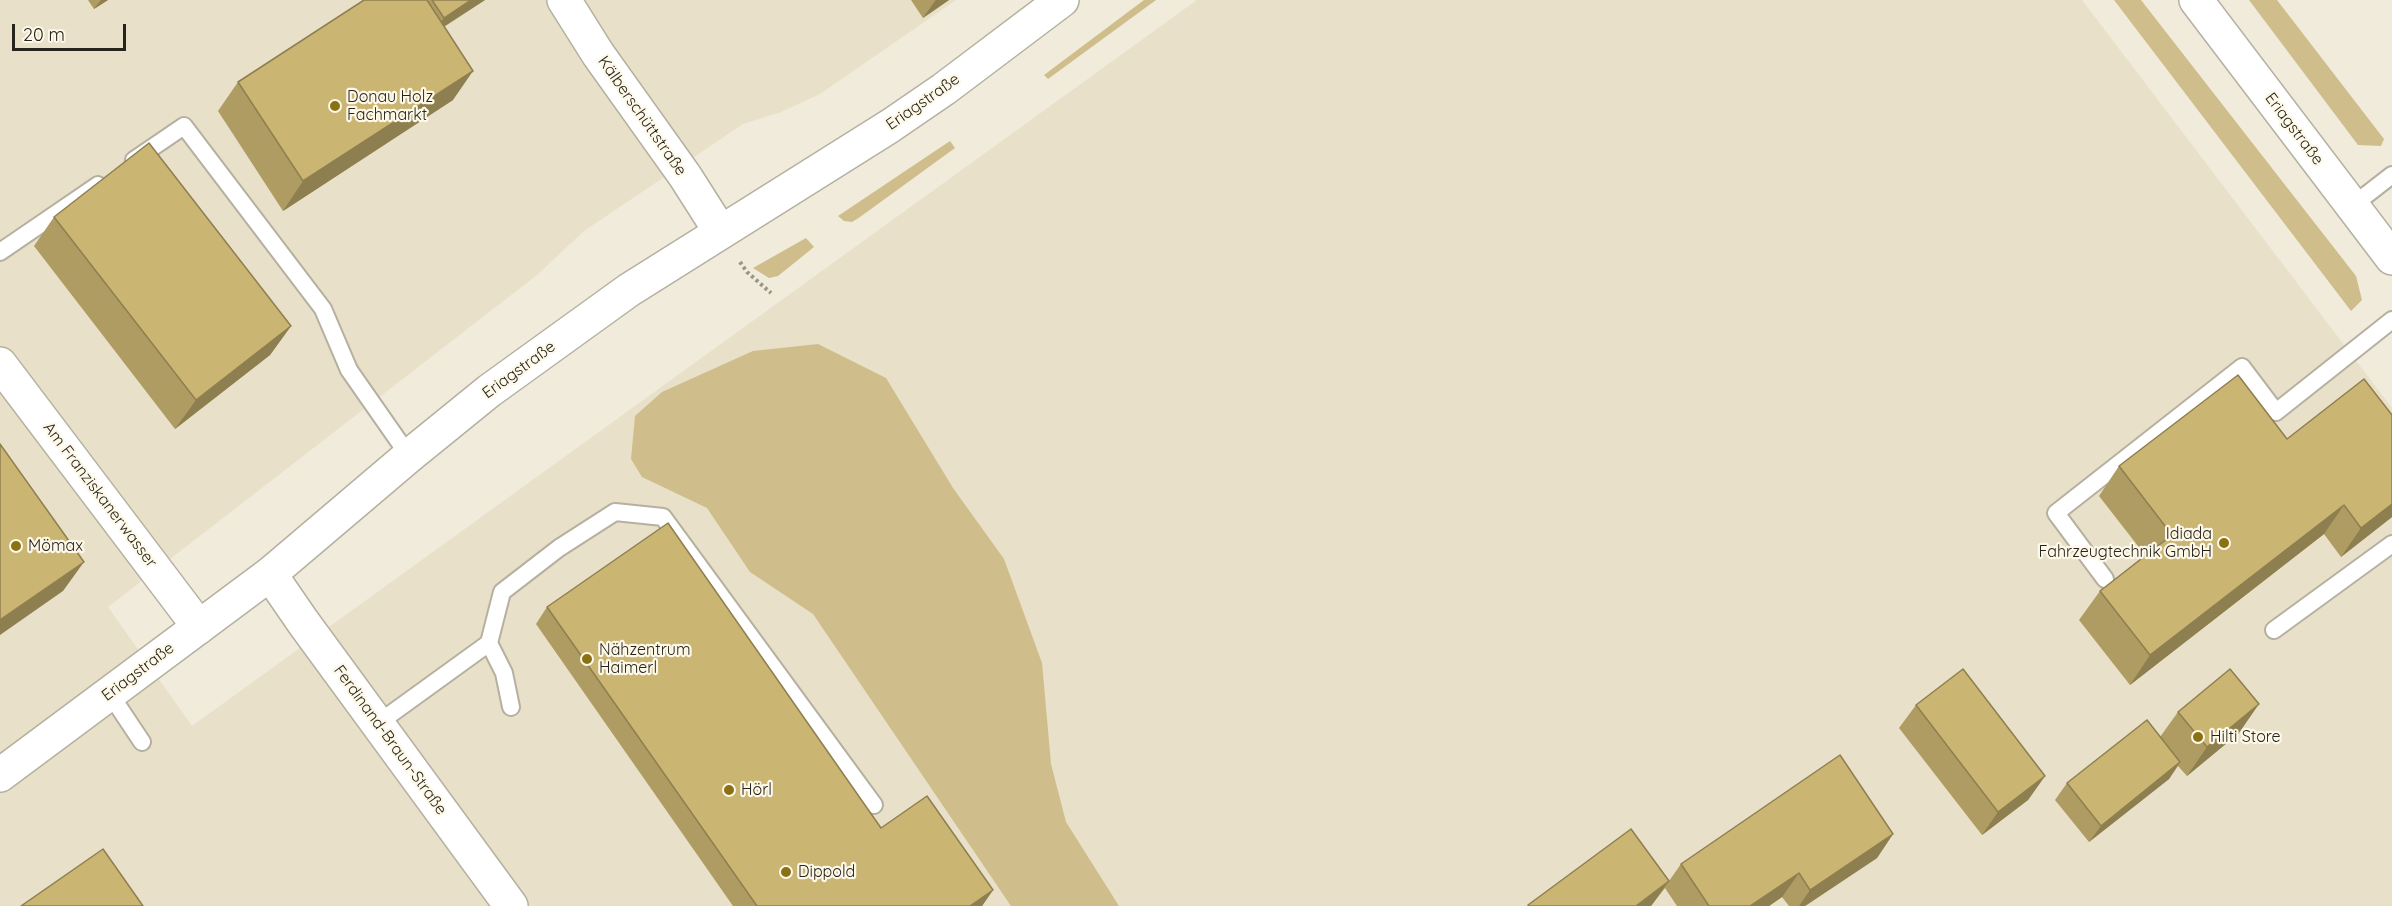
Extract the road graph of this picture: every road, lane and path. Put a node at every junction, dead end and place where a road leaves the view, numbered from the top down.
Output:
1 (564, 0) edge
2 (1062, 0) edge
3 (2196, 0) edge
4 (2392, 175) edge
5 (2352, 206) junction
6 (720, 231) junction
7 (0, 252) edge
8 (2392, 258) edge
9 (2392, 320) edge
10 (0, 364) edge
11 (409, 456) junction
12 (2392, 544) edge
13 (270, 574) junction
14 (2105, 579) dead end
15 (199, 627) junction
16 (2274, 630) dead end
17 (489, 644) junction
18 (110, 694) junction
19 (511, 707) dead end
20 (377, 724) junction
21 (142, 742) dead end
22 (0, 775) edge
23 (874, 805) dead end
24 (511, 906) edge

1 - 6 street, Kälberschüttstraße
2 - 6 street, Eriagstraße
3 - 5 street, Eriagstraße
4 - 5 lane
5 - 8 street, Eriagstraße
6 - 11 street, Eriagstraße
7 - 11 lane
9 - 14 lane
10 - 15 street, Am Franziskanerwasser
11 - 13 street, Eriagstraße
12 - 16 lane
13 - 15 street, Eriagstraße
13 - 20 street, Ferdinand-Braun-Straße
15 - 18 street, Eriagstraße
17 - 19 lane
17 - 20 lane
17 - 23 lane
18 - 21 lane
18 - 22 street, Eriagstraße
20 - 24 street, Ferdinand-Braun-Straße

